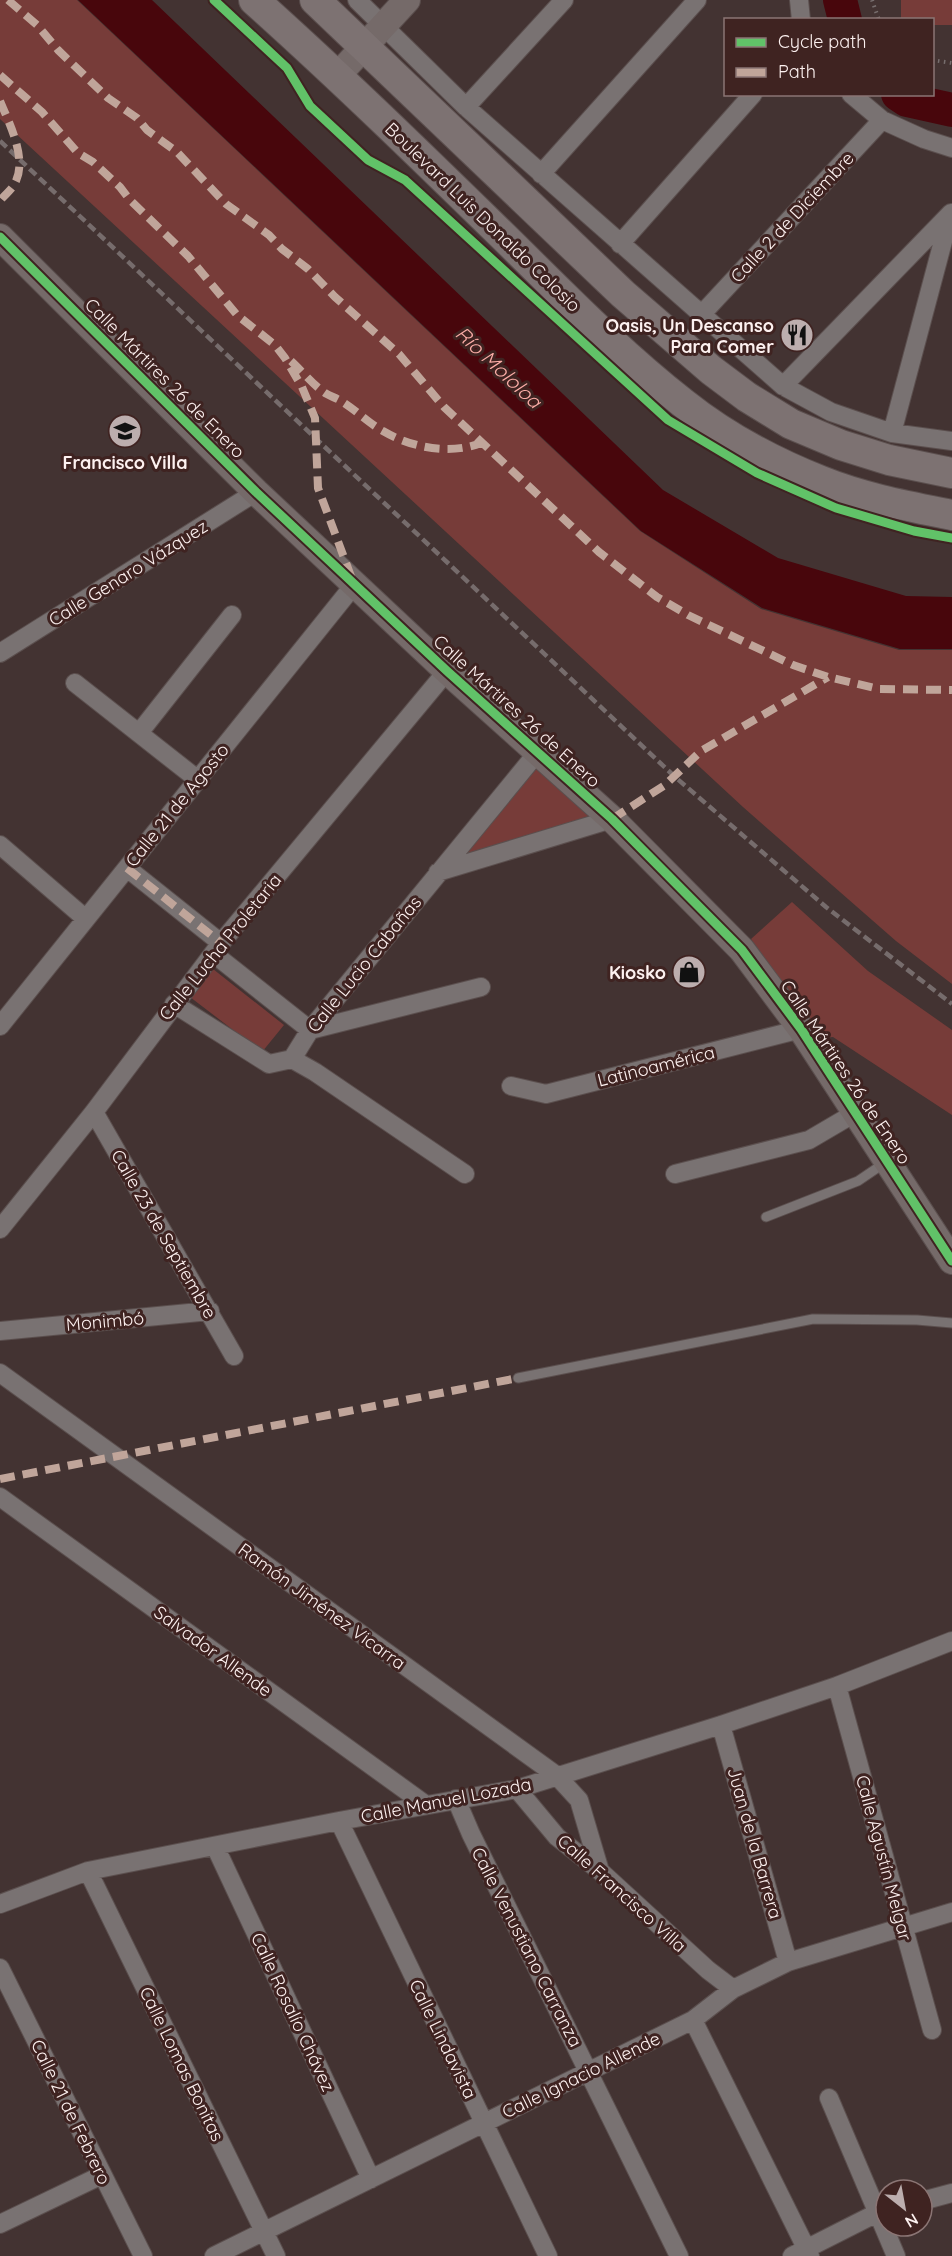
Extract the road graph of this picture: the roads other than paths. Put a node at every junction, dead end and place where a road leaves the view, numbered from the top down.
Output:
1 (254, 0) edge
2 (315, 0) edge
3 (357, 0) edge
4 (407, 0) edge
5 (564, 0) edge
6 (697, 0) edge
7 (799, 0) edge
8 (801, 18) edge
9 (374, 35) junction
10 (338, 75) junction
11 (751, 96) edge
12 (853, 96) edge
13 (466, 107) junction
14 (882, 120) junction
15 (952, 148) edge
16 (541, 174) junction
17 (951, 212) edge
18 (0, 237) edge
19 (620, 244) junction
20 (701, 315) junction
21 (783, 386) junction
22 (892, 433) junction
23 (952, 441) edge
24 (952, 473) edge
25 (256, 492) junction
26 (952, 515) edge
27 (354, 585) junction
28 (232, 615) dead end
29 (0, 653) edge
30 (447, 671) junction
31 (75, 683) dead end
32 (139, 733) junction
33 (537, 753) junction
34 (197, 779) junction
35 (612, 819) junction
36 (0, 845) edge
37 (127, 868) junction
38 (438, 872) junction
39 (86, 920) junction
40 (218, 948) junction
41 (482, 987) dead end
42 (174, 1004) junction
43 (0, 1026) edge
44 (801, 1029) junction
45 (310, 1030) junction
46 (292, 1059) junction
47 (511, 1086) dead end
48 (93, 1112) junction
49 (855, 1113) junction
50 (887, 1161) junction
51 (465, 1174) dead end
52 (675, 1174) dead end
53 (766, 1217) dead end
54 (0, 1229) edge
55 (952, 1261) edge
56 (210, 1311) junction
57 (952, 1323) edge
58 (0, 1331) edge
59 (234, 1356) dead end
60 (0, 1373) edge
61 (518, 1378) dead end
62 (0, 1497) edge
63 (951, 1647) edge
64 (837, 1686) junction
65 (721, 1725) junction
66 (556, 1775) junction
67 (517, 1788) junction
68 (456, 1799) junction
69 (426, 1805) junction
70 (339, 1821) junction
71 (215, 1846) junction
72 (88, 1871) junction
73 (600, 1871) junction
74 (0, 1904) edge
75 (952, 1912) edge
76 (902, 1927) junction
77 (788, 1962) junction
78 (0, 1968) edge
79 (733, 1989) junction
80 (693, 2020) junction
81 (932, 2030) dead end
82 (589, 2071) junction
83 (829, 2098) dead end
84 (484, 2123) junction
85 (102, 2175) junction
86 (371, 2179) junction
87 (952, 2193) edge
88 (874, 2195) edge
89 (934, 2198) edge
90 (874, 2216) edge
91 (0, 2224) edge
92 (264, 2231) junction
93 (890, 2238) edge
94 (803, 2254) edge
95 (143, 2256) edge
96 (214, 2256) edge
97 (276, 2256) edge
98 (548, 2256) edge
99 (679, 2256) edge
100 (896, 2256) edge

1 - 10 main road, Boulevard Luis Donaldo Colosio
2 - 9 main road
3 - 9 street
4 - 9 street
5 - 13 street
6 - 16 street
7 - 8 street
9 - 10 street
9 - 13 street
9 - 24 main road
10 - 26 main road, Boulevard Luis Donaldo Colosio
11 - 19 street
12 - 14 street
13 - 16 street
14 - 15 street
14 - 20 street, Calle 2 de Diciembre
16 - 19 street
17 - 21 street
17 - 22 street
18 - 25 street, Calle Mártires 26 de Enero
19 - 20 street
20 - 21 street
21 - 22 street
22 - 23 street
25 - 27 street, Calle Mártires 26 de Enero
25 - 29 street, Calle Genaro Vázquez
27 - 30 street, Calle Mártires 26 de Enero
27 - 34 street, Calle 21 de Agosto
28 - 32 street
30 - 33 street, Calle Mártires 26 de Enero
30 - 40 street, Calle Lucha Proletaria
31 - 32 street
32 - 34 street
33 - 35 street, Calle Mártires 26 de Enero
33 - 38 street, Calle Lucio Cabañas
34 - 37 street, Calle 21 de Agosto
35 - 38 street
35 - 44 street, Calle Mártires 26 de Enero
36 - 39 street
37 - 39 street, Calle 21 de Agosto
37 - 40 street
38 - 45 street, Calle Lucio Cabañas
39 - 43 street, Calle 21 de Agosto
40 - 42 street, Calle Lucha Proletaria
40 - 45 street
41 - 45 street
42 - 46 street
42 - 48 street, Calle Lucha Proletaria
44 - 47 street, Latinoamérica
44 - 49 street, Calle Mártires 26 de Enero
45 - 46 street, Calle Lucio Cabañas
46 - 51 street
48 - 54 street, Calle Lucha Proletaria
48 - 56 street, Calle 23 de Septiembre
49 - 50 street, Calle Mártires 26 de Enero
49 - 52 street
50 - 53 lane
50 - 55 street, Calle Mártires 26 de Enero
56 - 58 street, Monimbó
56 - 59 street, Calle 23 de Septiembre
57 - 61 lane
60 - 66 street, Ramón Jiménez Vicarra
62 - 69 street, Salvador Allende
63 - 64 street, Calle Manuel Lozada
64 - 65 street, Calle Manuel Lozada
64 - 76 street, Calle Agustín Melgar
65 - 66 street, Calle Manuel Lozada
65 - 77 street, Juan de la Barrera
66 - 67 street, Calle Manuel Lozada
66 - 73 street, Ramón Jiménez Vicarra
67 - 68 street, Calle Manuel Lozada
67 - 73 street, Calle Francisco Villa
68 - 69 street, Calle Manuel Lozada
68 - 82 street, Calle Venustiano Carranza
69 - 70 street, Calle Manuel Lozada
70 - 71 street, Calle Manuel Lozada
70 - 84 street, Calle Lindavista
71 - 72 street, Calle Manuel Lozada
71 - 86 street, Calle Rosalío Chávez
72 - 74 street, Calle Manuel Lozada
72 - 92 street, Calle Lomas Bonitas
73 - 79 street, Calle Francisco Villa
75 - 76 street, Calle Ignacio Allende
76 - 77 street, Calle Ignacio Allende
76 - 81 street, Calle Agustín Melgar
77 - 79 street, Calle Ignacio Allende
78 - 85 street, Calle 21 de Febrero
79 - 80 street, Calle Ignacio Allende
80 - 82 street, Calle Ignacio Allende
80 - 94 street
82 - 84 street, Calle Ignacio Allende
82 - 99 street, Calle Venustiano Carranza
83 - 88 street
84 - 86 street, Calle Ignacio Allende
84 - 98 street, Calle Lindavista
85 - 91 street
85 - 95 street, Calle 21 de Febrero
86 - 92 street, Calle Ignacio Allende
87 - 89 street
90 - 94 street
92 - 96 street, Calle Ignacio Allende
92 - 97 street, Calle Lomas Bonitas
93 - 100 street

